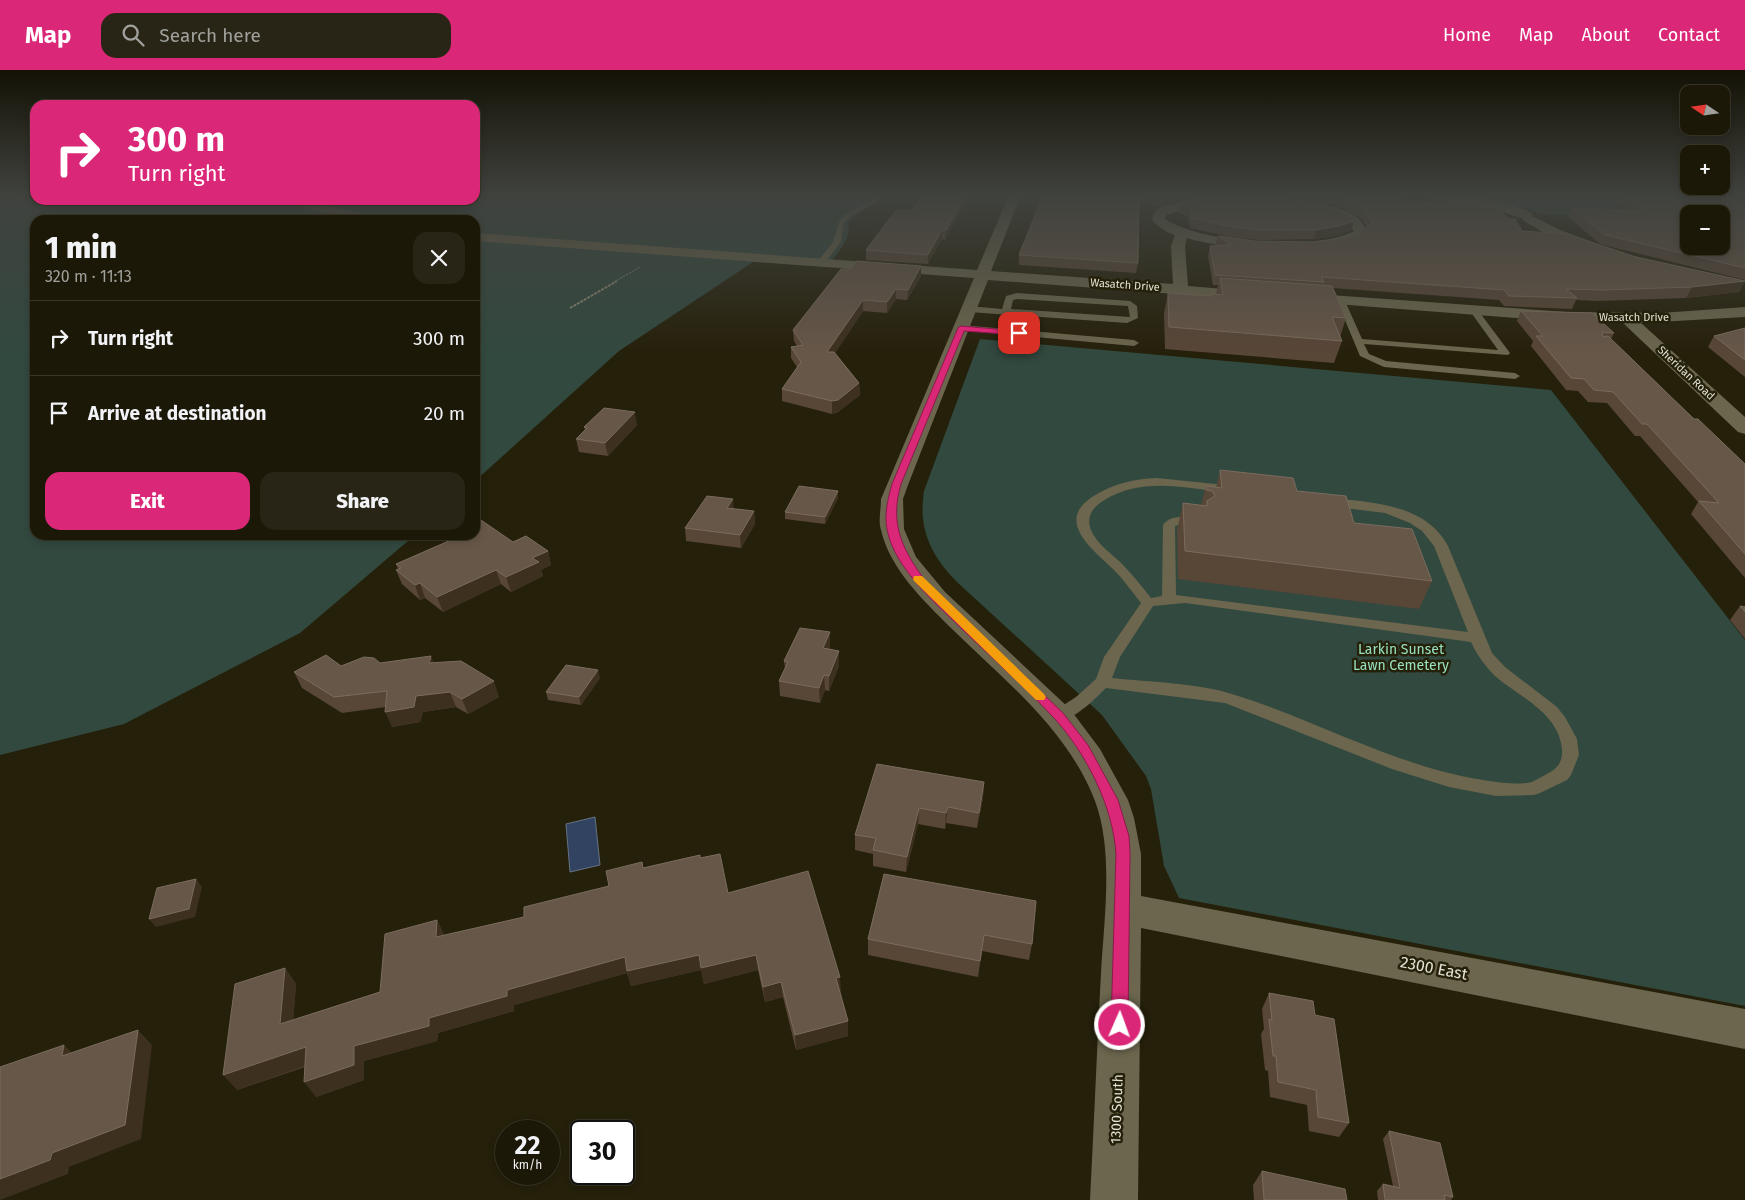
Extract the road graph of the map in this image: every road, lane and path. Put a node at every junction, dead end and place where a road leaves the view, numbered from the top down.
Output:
1 (623, 248) edge
2 (832, 248) edge
3 (994, 248) edge
4 (1178, 248) edge
5 (1594, 248) edge
6 (1603, 251) edge
7 (820, 262) junction
8 (646, 263) dead end
9 (983, 274) junction
10 (1181, 289) junction
11 (1272, 296) edge
12 (1290, 297) edge
13 (1341, 301) junction
14 (570, 308) dead end
15 (1006, 311) junction
16 (1474, 311) junction
17 (1745, 312) edge
18 (1627, 318) junction
19 (965, 319) junction
20 (1358, 341) junction
21 (1134, 342) dead end
22 (1516, 376) dead end
23 (1745, 428) edge
24 (1236, 491) edge
25 (1313, 500) edge
26 (1200, 523) edge
27 (1170, 599) junction
28 (1148, 603) junction
29 (1479, 638) junction
30 (1103, 682) junction
31 (1059, 716) junction
32 (1123, 908) junction
33 (1745, 1029) edge
34 (1114, 1200) edge

1 - 7 street, Wasatch Drive
2 - 7 lane
3 - 9 street, 1300 South
4 - 10 street
5 - 6 street
7 - 9 street, Wasatch Drive
8 - 14 path
9 - 10 street, Wasatch Drive
9 - 19 street, 1300 South
10 - 11 street, Wasatch Drive
12 - 13 street, Wasatch Drive
13 - 16 street, Wasatch Drive
13 - 20 lane
15 - 15 lane
15 - 19 lane
16 - 18 street, Wasatch Drive
16 - 20 lane
17 - 18 street, Wasatch Drive
18 - 23 street, Sheridan Road
19 - 21 lane
19 - 31 street, 1300 South
20 - 22 lane
24 - 28 lane
25 - 29 lane
26 - 27 lane
27 - 28 lane
27 - 29 lane
28 - 30 lane
29 - 30 lane
30 - 31 lane
31 - 32 street, 1300 South
32 - 33 street, 2300 East
32 - 34 street, 1300 South

